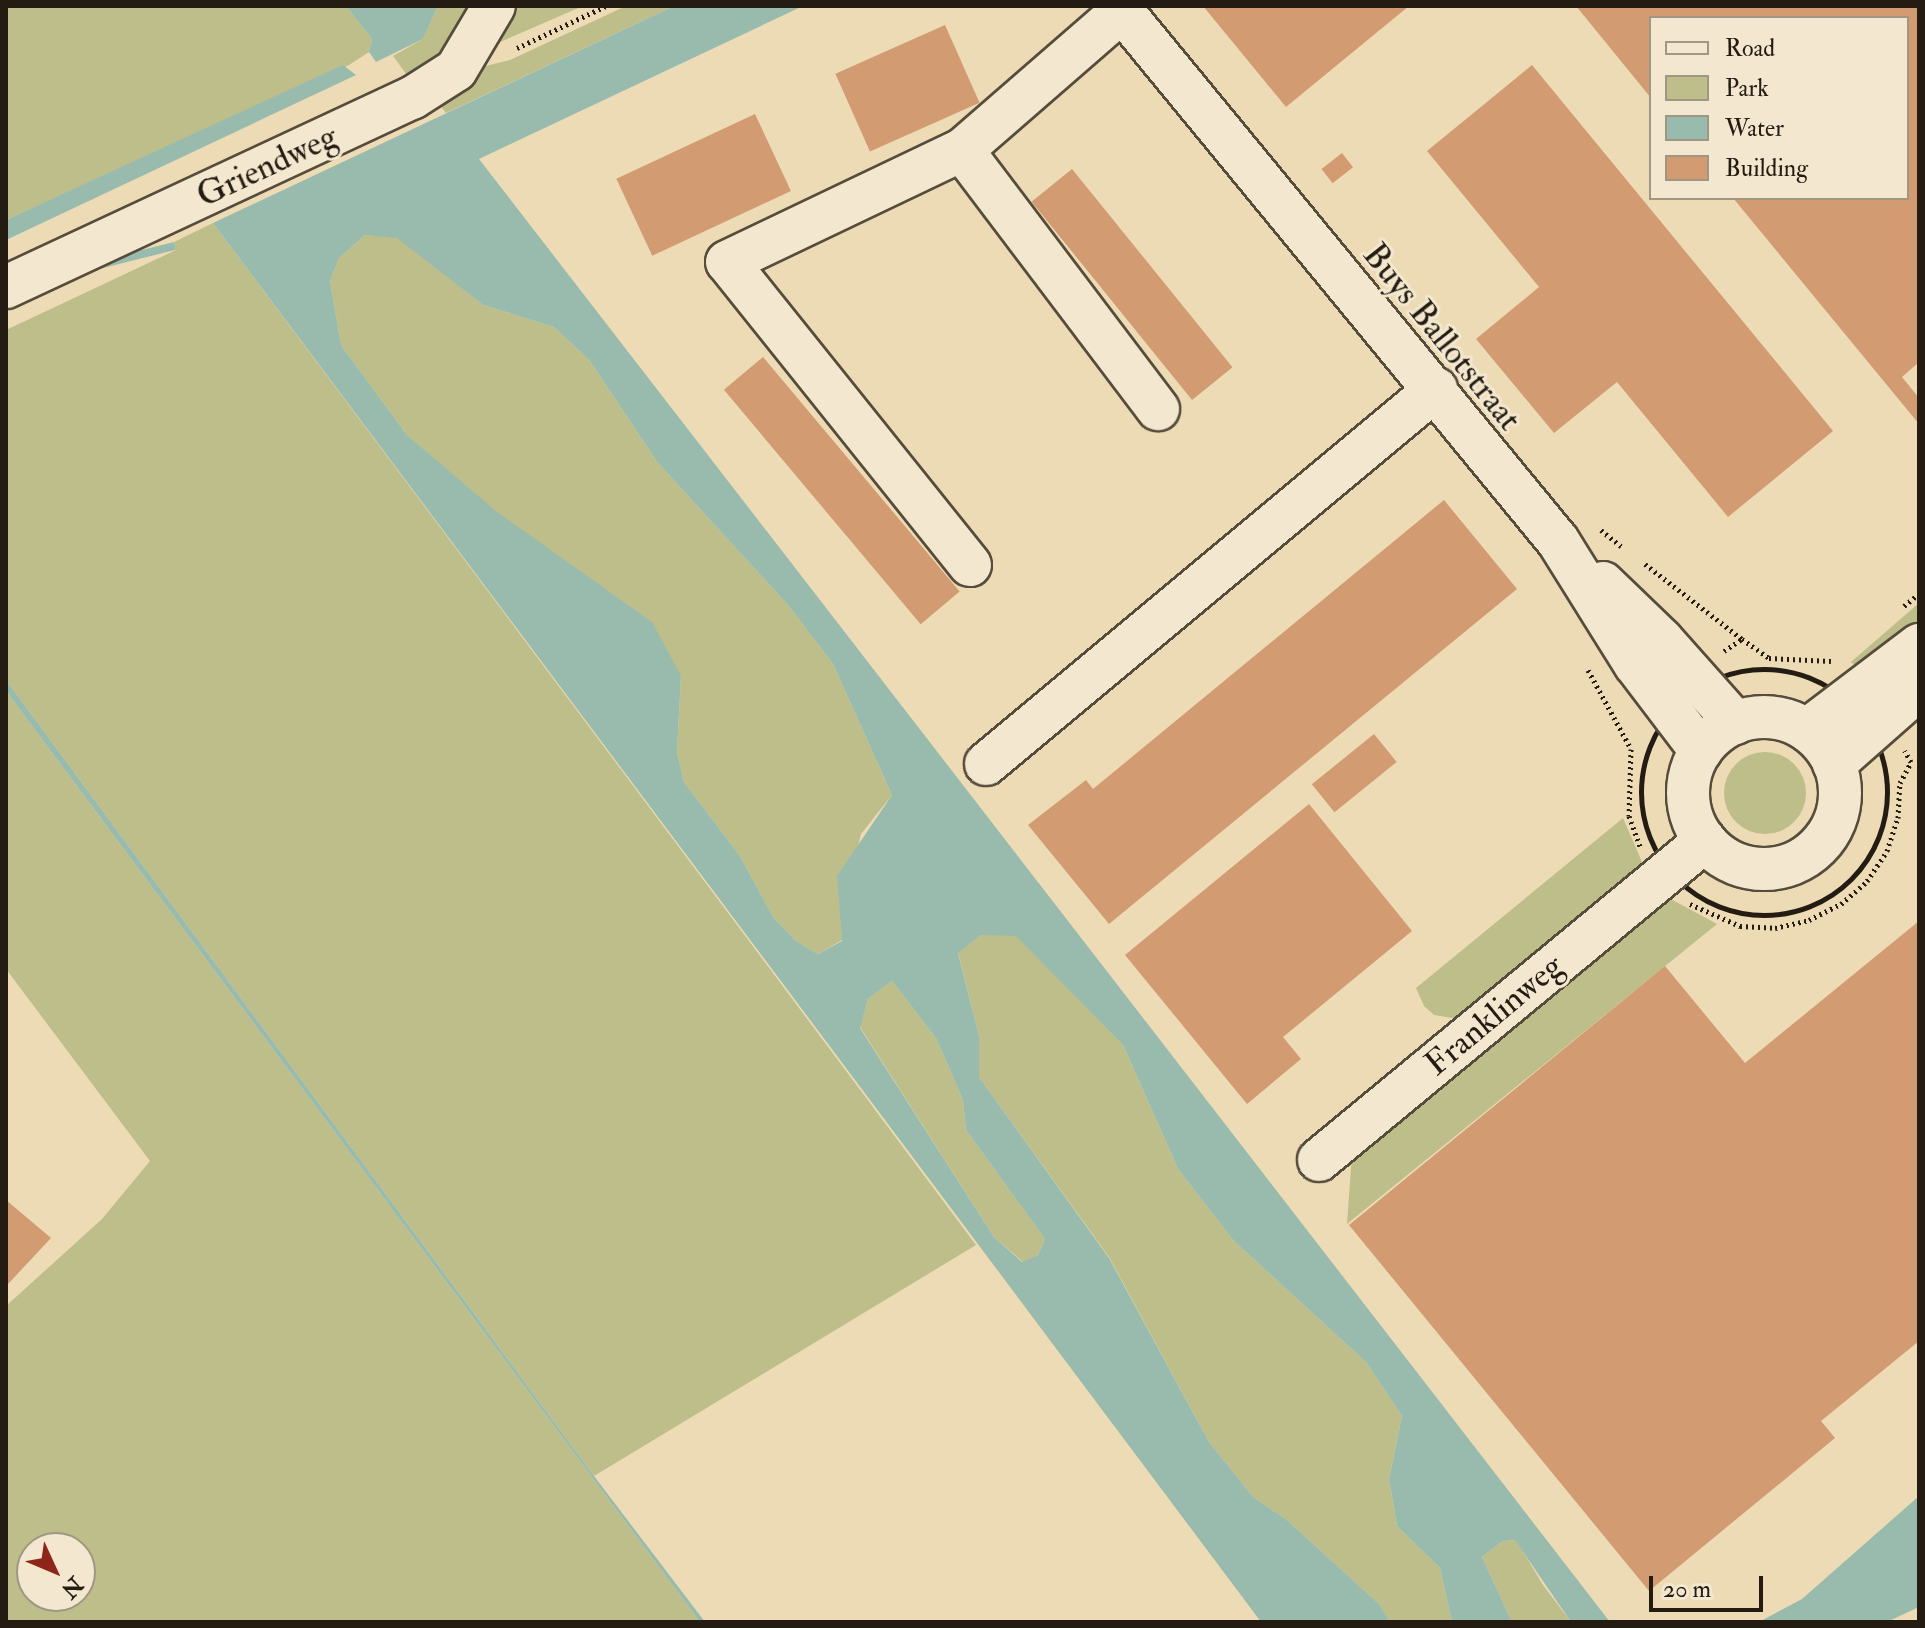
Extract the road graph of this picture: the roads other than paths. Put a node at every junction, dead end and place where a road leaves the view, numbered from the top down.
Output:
1 (494, 6) edge
2 (1120, 9) edge
3 (962, 150) junction
4 (6, 287) edge
5 (1436, 389) junction
6 (1158, 409) dead end
7 (970, 565) dead end
8 (1919, 645) edge
9 (1919, 689) edge
10 (1688, 698) junction
11 (1859, 715) junction
12 (1736, 723) junction
13 (1807, 730) junction
14 (1701, 751) junction
15 (986, 764) dead end
16 (1834, 764) junction
17 (1705, 841) junction
18 (1319, 1160) dead end

1 - 4 street, Griendweg
2 - 3 street, Buys Ballotstraat
2 - 5 street, Buys Ballotstraat
3 - 6 street
3 - 7 street, Buys Ballotstraat
5 - 10 street, Buys Ballotstraat
5 - 15 street, Buys Ballotstraat
8 - 11 street
9 - 11 street
10 - 12 street, Buys Ballotstraat
10 - 14 street, Buys Ballotstraat
11 - 13 street
11 - 16 street
12 - 13 street
12 - 14 street
13 - 16 street
14 - 17 street
16 - 17 street
17 - 18 street, Franklinweg

